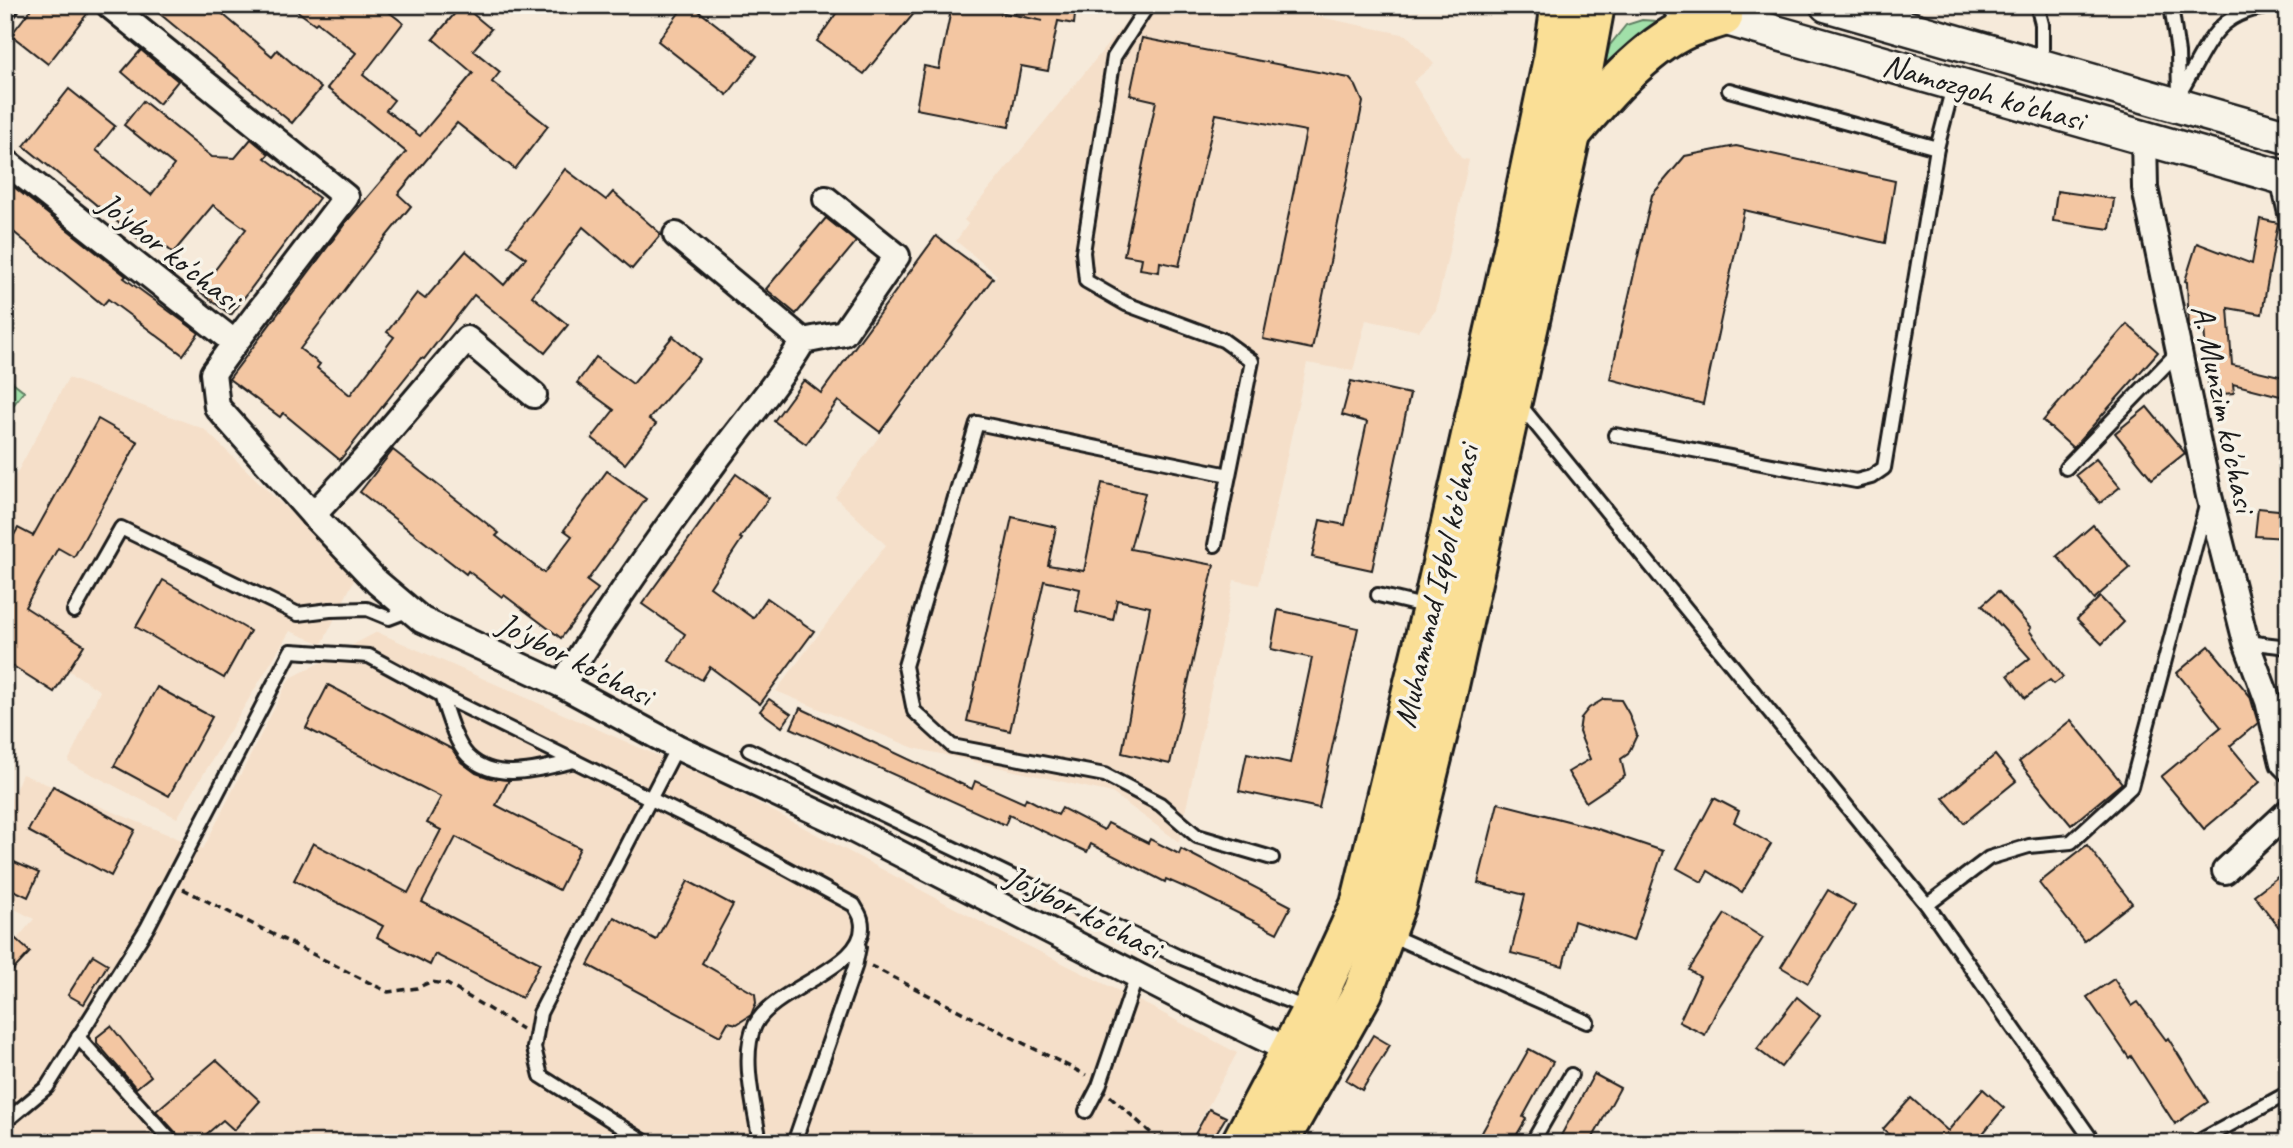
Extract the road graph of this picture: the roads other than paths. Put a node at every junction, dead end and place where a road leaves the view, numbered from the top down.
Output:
1 (108, 5) edge
2 (1148, 5) edge
3 (1558, 5) edge
4 (1595, 5) edge
5 (1679, 5) edge
6 (1828, 5) edge
7 (2037, 5) edge
8 (2171, 5) edge
9 (2288, 5) edge
10 (1723, 18) junction
11 (2042, 66) junction
12 (1955, 83) junction
13 (1730, 90) dead end
14 (2178, 100) junction
15 (1571, 135) junction
16 (2144, 136) junction
17 (2288, 137) edge
18 (1937, 148) junction
19 (5, 161) edge
20 (2282, 177) edge
21 (826, 199) dead end
22 (2288, 227) edge
23 (676, 235) dead end
24 (803, 341) junction
25 (234, 343) junction
26 (2179, 351) junction
27 (534, 396) dead end
28 (1513, 396) junction
29 (1615, 435) dead end
30 (2066, 468) dead end
31 (1229, 475) junction
32 (2209, 496) junction
33 (313, 515) junction
34 (1215, 545) dead end
35 (1378, 594) dead end
36 (1432, 608) junction
37 (410, 610) junction
38 (74, 611) dead end
39 (2246, 642) junction
40 (2288, 647) edge
41 (562, 685) junction
42 (441, 695) junction
43 (677, 747) junction
44 (749, 750) dead end
45 (575, 761) junction
46 (2288, 768) edge
47 (651, 799) junction
48 (2288, 812) edge
49 (1272, 858) dead end
50 (2225, 871) dead end
51 (1927, 905) junction
52 (1387, 933) junction
53 (861, 936) junction
54 (1136, 975) junction
55 (1311, 1011) junction
56 (1587, 1022) dead end
57 (78, 1037) junction
58 (1290, 1051) junction
59 (1571, 1075) dead end
60 (2288, 1093) edge
61 (1086, 1111) dead end
62 (5, 1122) edge
63 (173, 1143) edge
64 (647, 1143) edge
65 (760, 1143) edge
66 (794, 1143) edge
67 (1241, 1143) edge
68 (1278, 1143) edge
69 (1532, 1143) edge
70 (2094, 1143) edge
71 (2196, 1143) edge

1 - 25 street
2 - 31 lane
3 - 36 main road, Muhammad Iqbol ko'chasi
4 - 15 main road, Muhammad Iqbol ko'chasi
5 - 10 main road, Namozgoh ko'chasi
6 - 11 main road, Namozgoh ko'chasi
7 - 11 lane
8 - 14 lane
9 - 14 lane
10 - 12 main road, Namozgoh ko'chasi
10 - 15 main road
11 - 14 main road, Namozgoh ko'chasi
12 - 16 main road, Namozgoh ko'chasi
12 - 18 lane
13 - 18 lane
14 - 17 main road, Namozgoh ko'chasi
15 - 28 main road, Muhammad Iqbol ko'chasi
16 - 20 main road, Namozgoh ko'chasi
16 - 26 street, A. Munzim ko'chasi
18 - 29 lane
19 - 25 street, Jo'ybor ko'chasi
20 - 22 lane
21 - 24 street
23 - 24 street
24 - 41 street
25 - 33 street, Jo'ybor ko'chasi
26 - 30 lane
26 - 32 street, A. Munzim ko'chasi
27 - 33 street
28 - 51 lane
28 - 52 main road, Muhammad Iqbol ko'chasi
31 - 34 lane
31 - 49 lane
32 - 39 street, A. Munzim ko'chasi
32 - 51 lane
33 - 37 street, Jo'ybor ko'chasi
35 - 36 lane
36 - 55 main road, Muhammad Iqbol ko'chasi
37 - 38 lane
37 - 41 street, Jo'ybor ko'chasi
39 - 40 lane
39 - 46 street, A. Munzim ko'chasi
41 - 43 street, Jo'ybor ko'chasi
42 - 45 lane
42 - 45 lane
42 - 57 lane
43 - 47 lane
43 - 54 street, Jo'ybor ko'chasi
44 - 55 lane
45 - 47 lane
47 - 53 lane
47 - 64 lane
48 - 50 street
51 - 70 lane
52 - 56 lane
52 - 68 main road, Muhammad Iqbol ko'chasi
53 - 65 lane
53 - 66 lane
54 - 58 street, Jo'ybor ko'chasi
54 - 61 lane
55 - 58 main road, Muhammad Iqbol ko'chasi
57 - 62 lane
57 - 63 lane
58 - 67 main road, Muhammad Iqbol ko'chasi
59 - 69 lane
60 - 71 lane

